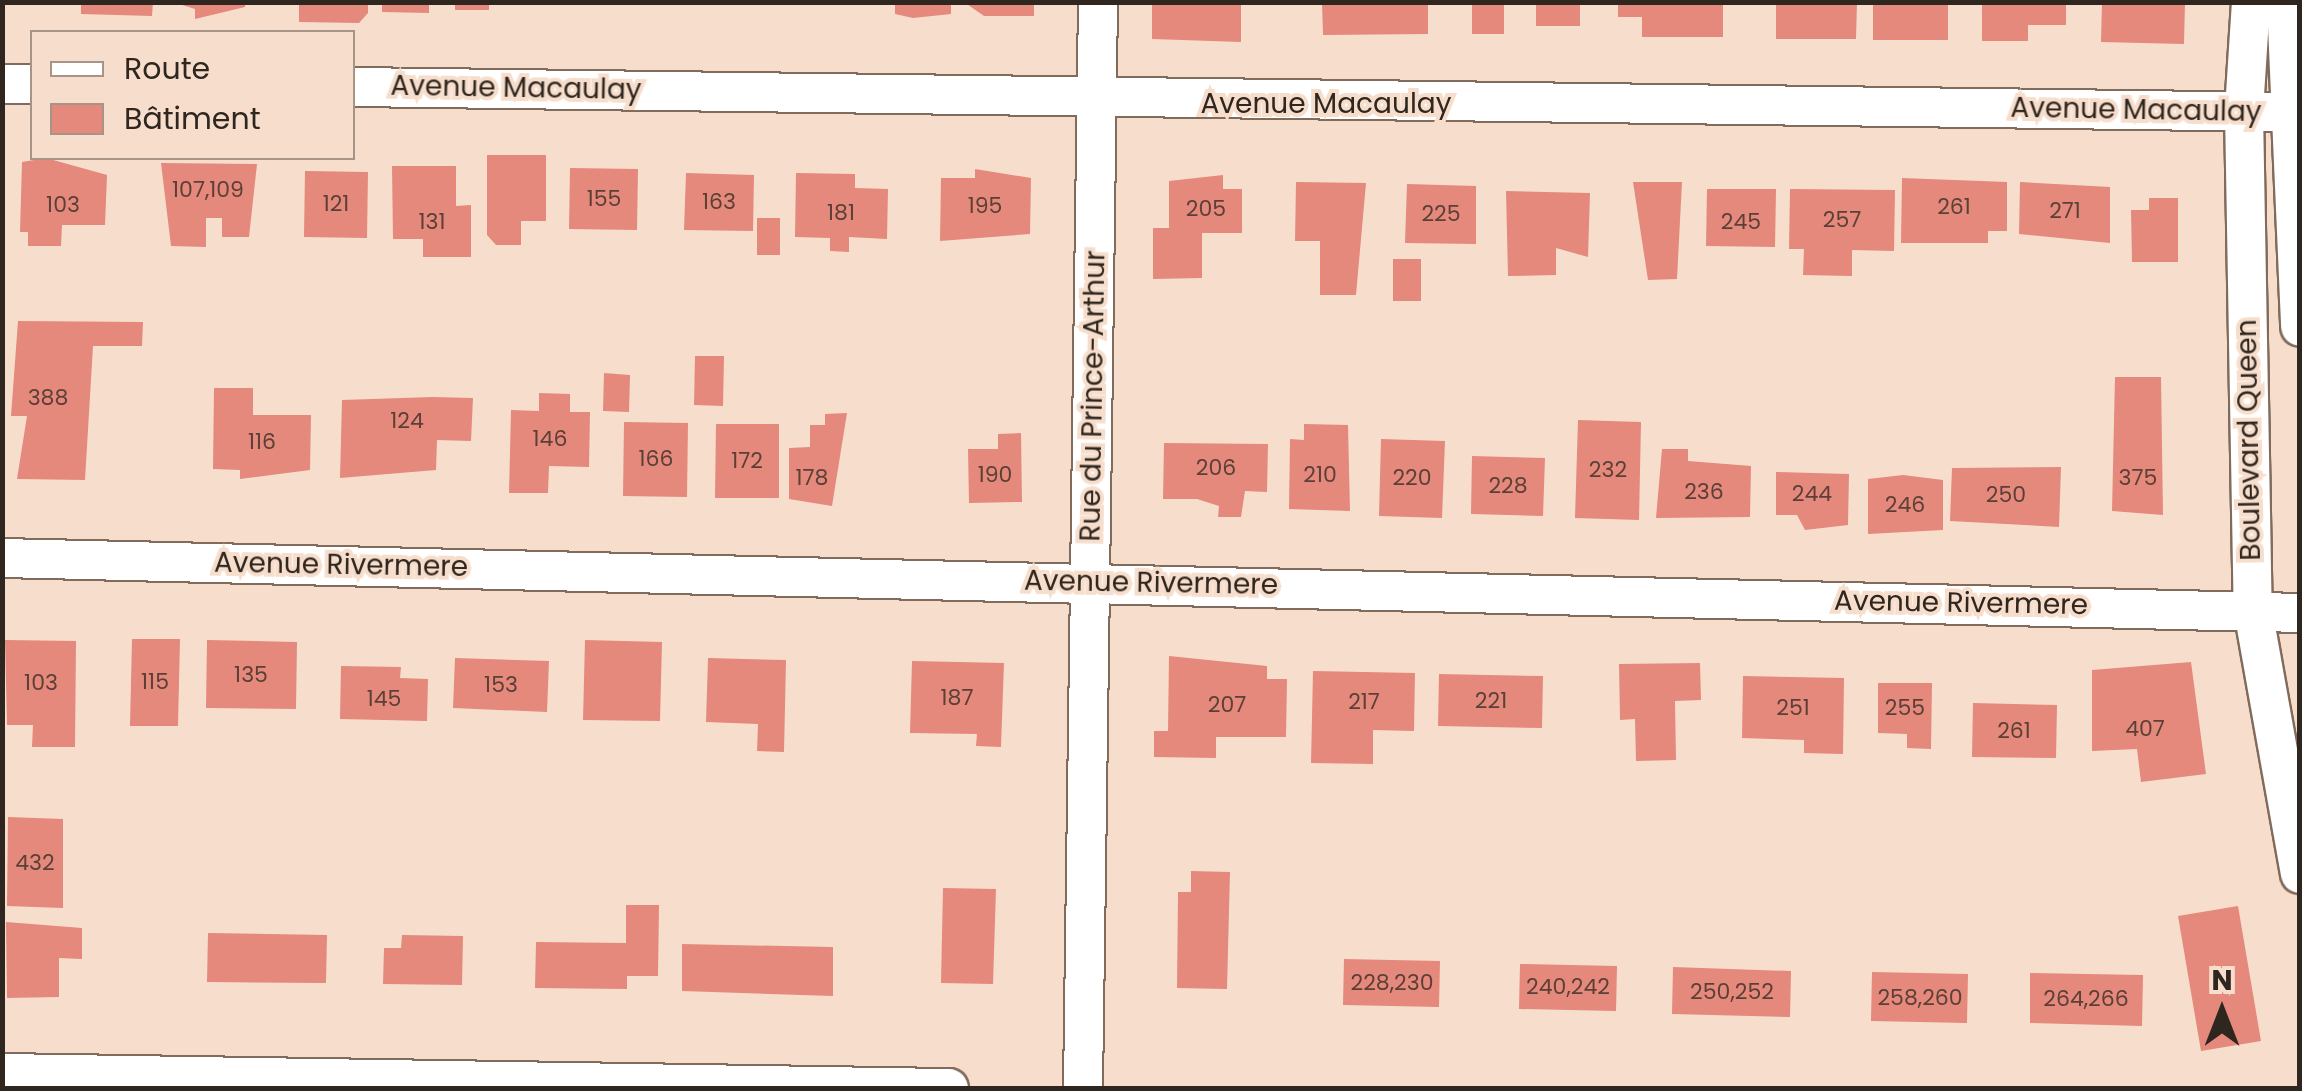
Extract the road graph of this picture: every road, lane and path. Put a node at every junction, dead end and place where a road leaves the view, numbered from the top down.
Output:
1 (1098, 2) edge
2 (2251, 2) edge
3 (2286, 2) edge
4 (2, 84) edge
5 (30, 84) edge
6 (355, 86) edge
7 (1097, 102) junction
8 (2244, 111) junction
9 (2297, 112) edge
10 (2300, 327) edge
11 (2, 558) edge
12 (1090, 582) junction
13 (2253, 610) junction
14 (2300, 613) edge
15 (2300, 874) edge
16 (2, 1073) edge
17 (948, 1088) edge
18 (1083, 1088) edge

1 - 7 street, Rue du Prince-Arthur
2 - 8 street, Boulevard Queen
3 - 9 street, Boulevard Queen
4 - 5 street
6 - 7 street, Avenue Macaulay
7 - 8 street, Avenue Macaulay
7 - 12 street, Rue du Prince-Arthur
8 - 9 street, Avenue Macaulay
8 - 13 street, Boulevard Queen
9 - 10 street, Boulevard Queen
11 - 12 street, Avenue Rivermere
12 - 13 street, Avenue Rivermere
12 - 18 street, Rue du Prince-Arthur
13 - 14 street, Avenue Rivermere
13 - 15 street, Boulevard Queen
16 - 17 street

